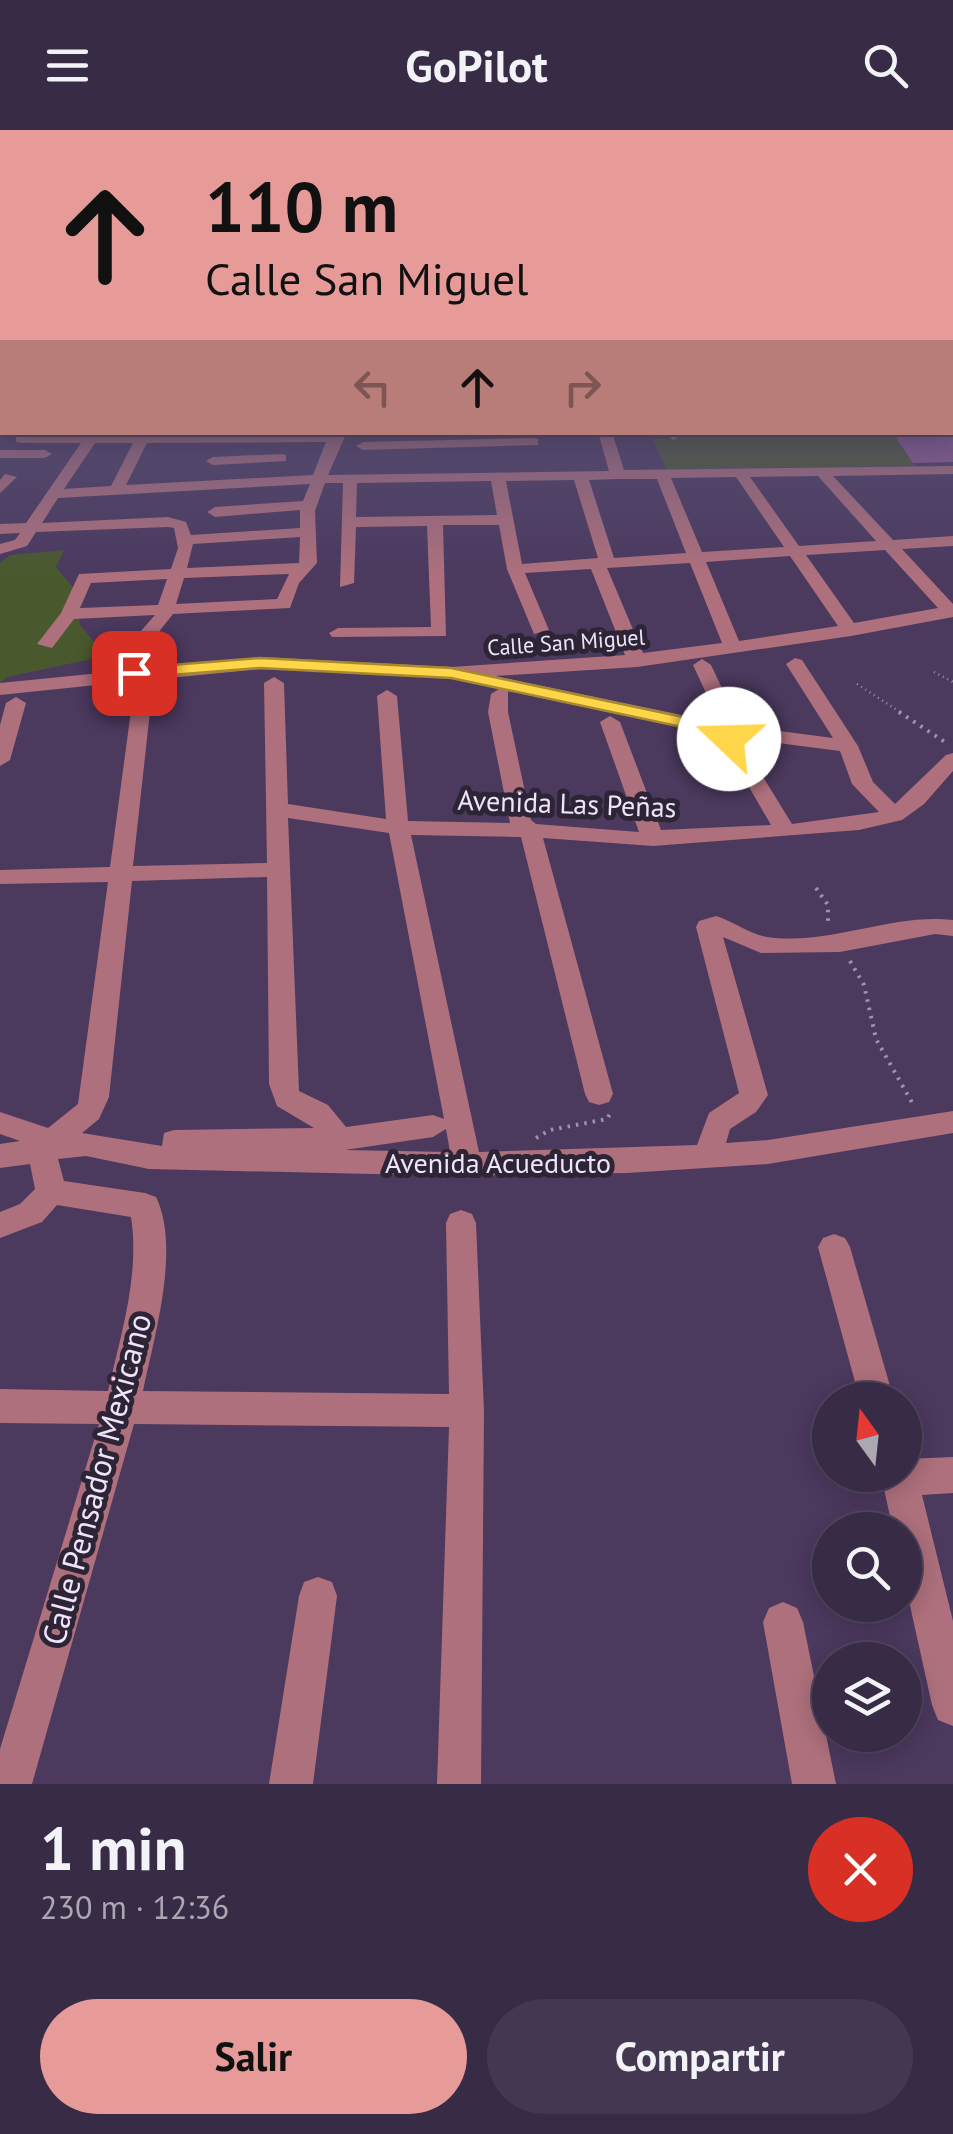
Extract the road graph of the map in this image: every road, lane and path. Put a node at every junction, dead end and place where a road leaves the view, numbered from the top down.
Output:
1 (339, 435) edge
2 (606, 435) edge
3 (93, 436) edge
4 (252, 436) edge
5 (533, 437) edge
6 (21, 440) dead end
7 (221, 440) junction
8 (141, 441) junction
9 (363, 446) dead end
10 (0, 454) edge
11 (79, 454) junction
12 (281, 458) dead end
13 (212, 460) junction
14 (951, 470) edge
15 (820, 471) junction
16 (739, 472) junction
17 (662, 474) junction
18 (580, 475) junction
19 (618, 475) junction
20 (498, 476) junction
21 (538, 476) junction
22 (319, 479) junction
23 (350, 479) junction
24 (206, 485) junction
25 (116, 490) junction
26 (953, 492) edge
27 (52, 494) junction
28 (310, 505) junction
29 (216, 512) dead end
30 (504, 520) junction
31 (347, 522) junction
32 (436, 522) junction
33 (93, 526) junction
34 (30, 528) junction
35 (0, 529) edge
36 (305, 532) junction
37 (184, 540) junction
38 (953, 541) edge
39 (87, 544) dead end
40 (892, 546) junction
41 (9, 548) edge
42 (795, 552) junction
43 (694, 556) junction
44 (603, 563) junction
45 (305, 568) junction
46 (515, 569) junction
47 (180, 572) junction
48 (346, 583) dead end
49 (165, 610) junction
50 (952, 612) edge
51 (69, 614) junction
52 (540, 630) dead end
53 (851, 630) junction
54 (338, 633) dead end
55 (46, 644) dead end
56 (732, 648) junction
57 (638, 660) junction
58 (795, 664) dead end
59 (702, 666) dead end
60 (934, 672) dead end
61 (451, 673) junction
62 (138, 678) junction
63 (953, 682) edge
64 (274, 683) dead end
65 (857, 684) dead end
66 (502, 694) dead end
67 (8, 696) edge
68 (388, 696) dead end
69 (610, 722) dead end
70 (729, 732) junction
71 (848, 746) junction
72 (953, 747) edge
73 (953, 758) edge
74 (0, 760) edge
75 (275, 809) junction
76 (894, 814) junction
77 (398, 828) junction
78 (530, 830) junction
79 (786, 831) junction
80 (653, 839) junction
81 (274, 870) junction
82 (119, 872) junction
83 (0, 877) edge
84 (816, 888) dead end
85 (953, 928) edge
86 (840, 944) junction
87 (599, 1094) joint
88 (0, 1123) edge
89 (939, 1125) edge
90 (432, 1126) dead end
91 (339, 1139) junction
92 (99, 1144) junction
93 (43, 1149) junction
94 (0, 1156) edge
95 (710, 1156) junction
96 (538, 1162) junction
97 (467, 1164) junction
98 (51, 1192) junction
99 (461, 1223) dead end
100 (0, 1225) edge
101 (834, 1248) dead end
102 (873, 1382) edge
103 (0, 1406) edge
104 (121, 1409) junction
105 (467, 1411) junction
106 (953, 1474) edge
107 (922, 1476) edge
108 (903, 1492) edge
109 (318, 1596) dead end
110 (783, 1622) dead end
111 (953, 1705) edge
112 (10, 1784) edge
113 (290, 1784) edge
114 (459, 1784) edge
115 (814, 1784) edge

1 - 4 street
1 - 22 street
2 - 19 street
3 - 6 street
3 - 8 street
3 - 11 street
4 - 7 street
5 - 9 street
5 - 21 street
7 - 8 street
7 - 13 street
8 - 25 street
10 - 11 street
11 - 27 street
12 - 13 street
13 - 24 street
14 - 15 street
14 - 26 street
15 - 16 street
15 - 40 street
16 - 17 street
16 - 42 street
17 - 19 street
17 - 43 street
18 - 19 street
18 - 21 street
18 - 44 street
20 - 21 street
20 - 23 street
20 - 30 street
22 - 23 street
22 - 24 street
22 - 28 street
23 - 31 street
24 - 25 street
25 - 27 street
27 - 34 street
28 - 29 street
28 - 36 street
30 - 32 street
30 - 46 street
31 - 32 street
31 - 48 street
32 - 54 street
33 - 34 street
33 - 37 street
33 - 39 street
34 - 35 street
34 - 41 street
36 - 37 street
36 - 45 street
37 - 47 street
38 - 40 street
40 - 42 street
40 - 50 street
42 - 43 street
42 - 53 street
43 - 44 street
43 - 56 street
44 - 46 street
44 - 57 street
45 - 47 street
45 - 49 street
46 - 52 street
47 - 49 street
47 - 51 street
49 - 51 street
49 - 62 street
50 - 53 street, Calle San Miguel
51 - 55 street
53 - 56 street, Calle San Miguel
56 - 57 street, Calle San Miguel
57 - 61 street, Calle San Miguel
58 - 71 street
59 - 70 street
60 - 63 path
61 - 62 street, Calle San Miguel
61 - 70 street
62 - 67 street, Calle San Miguel
62 - 82 street
64 - 75 street
65 - 72 path
66 - 78 street
67 - 74 street
68 - 77 street
69 - 80 street
70 - 71 street
70 - 79 street
71 - 76 street
73 - 76 street, Avenida Las Peñas
75 - 77 street, Avenida Las Peñas
75 - 81 street
76 - 79 street, Avenida Las Peñas
77 - 78 street, Avenida Las Peñas
77 - 97 street
78 - 80 street, Avenida Las Peñas
78 - 87 street
79 - 80 street, Avenida Las Peñas
81 - 82 street
81 - 91 street
82 - 83 street
82 - 93 street
84 - 86 path
85 - 86 street
86 - 89 path
86 - 95 street
87 - 96 path
88 - 93 street
89 - 95 street, Avenida Acueducto
90 - 91 street
91 - 92 street
92 - 93 street, Avenida Acueducto
92 - 97 street, Avenida Acueducto
93 - 94 street, Avenida Acueducto
93 - 98 street
95 - 96 street, Avenida Acueducto
96 - 97 street, Avenida Acueducto
98 - 100 street
98 - 104 street, Calle Pensador Mexicano
99 - 105 street
101 - 102 street
103 - 104 street
104 - 105 street
104 - 112 street, Calle Pensador Mexicano
105 - 114 street
106 - 107 street
108 - 111 street
109 - 113 street
110 - 115 street

